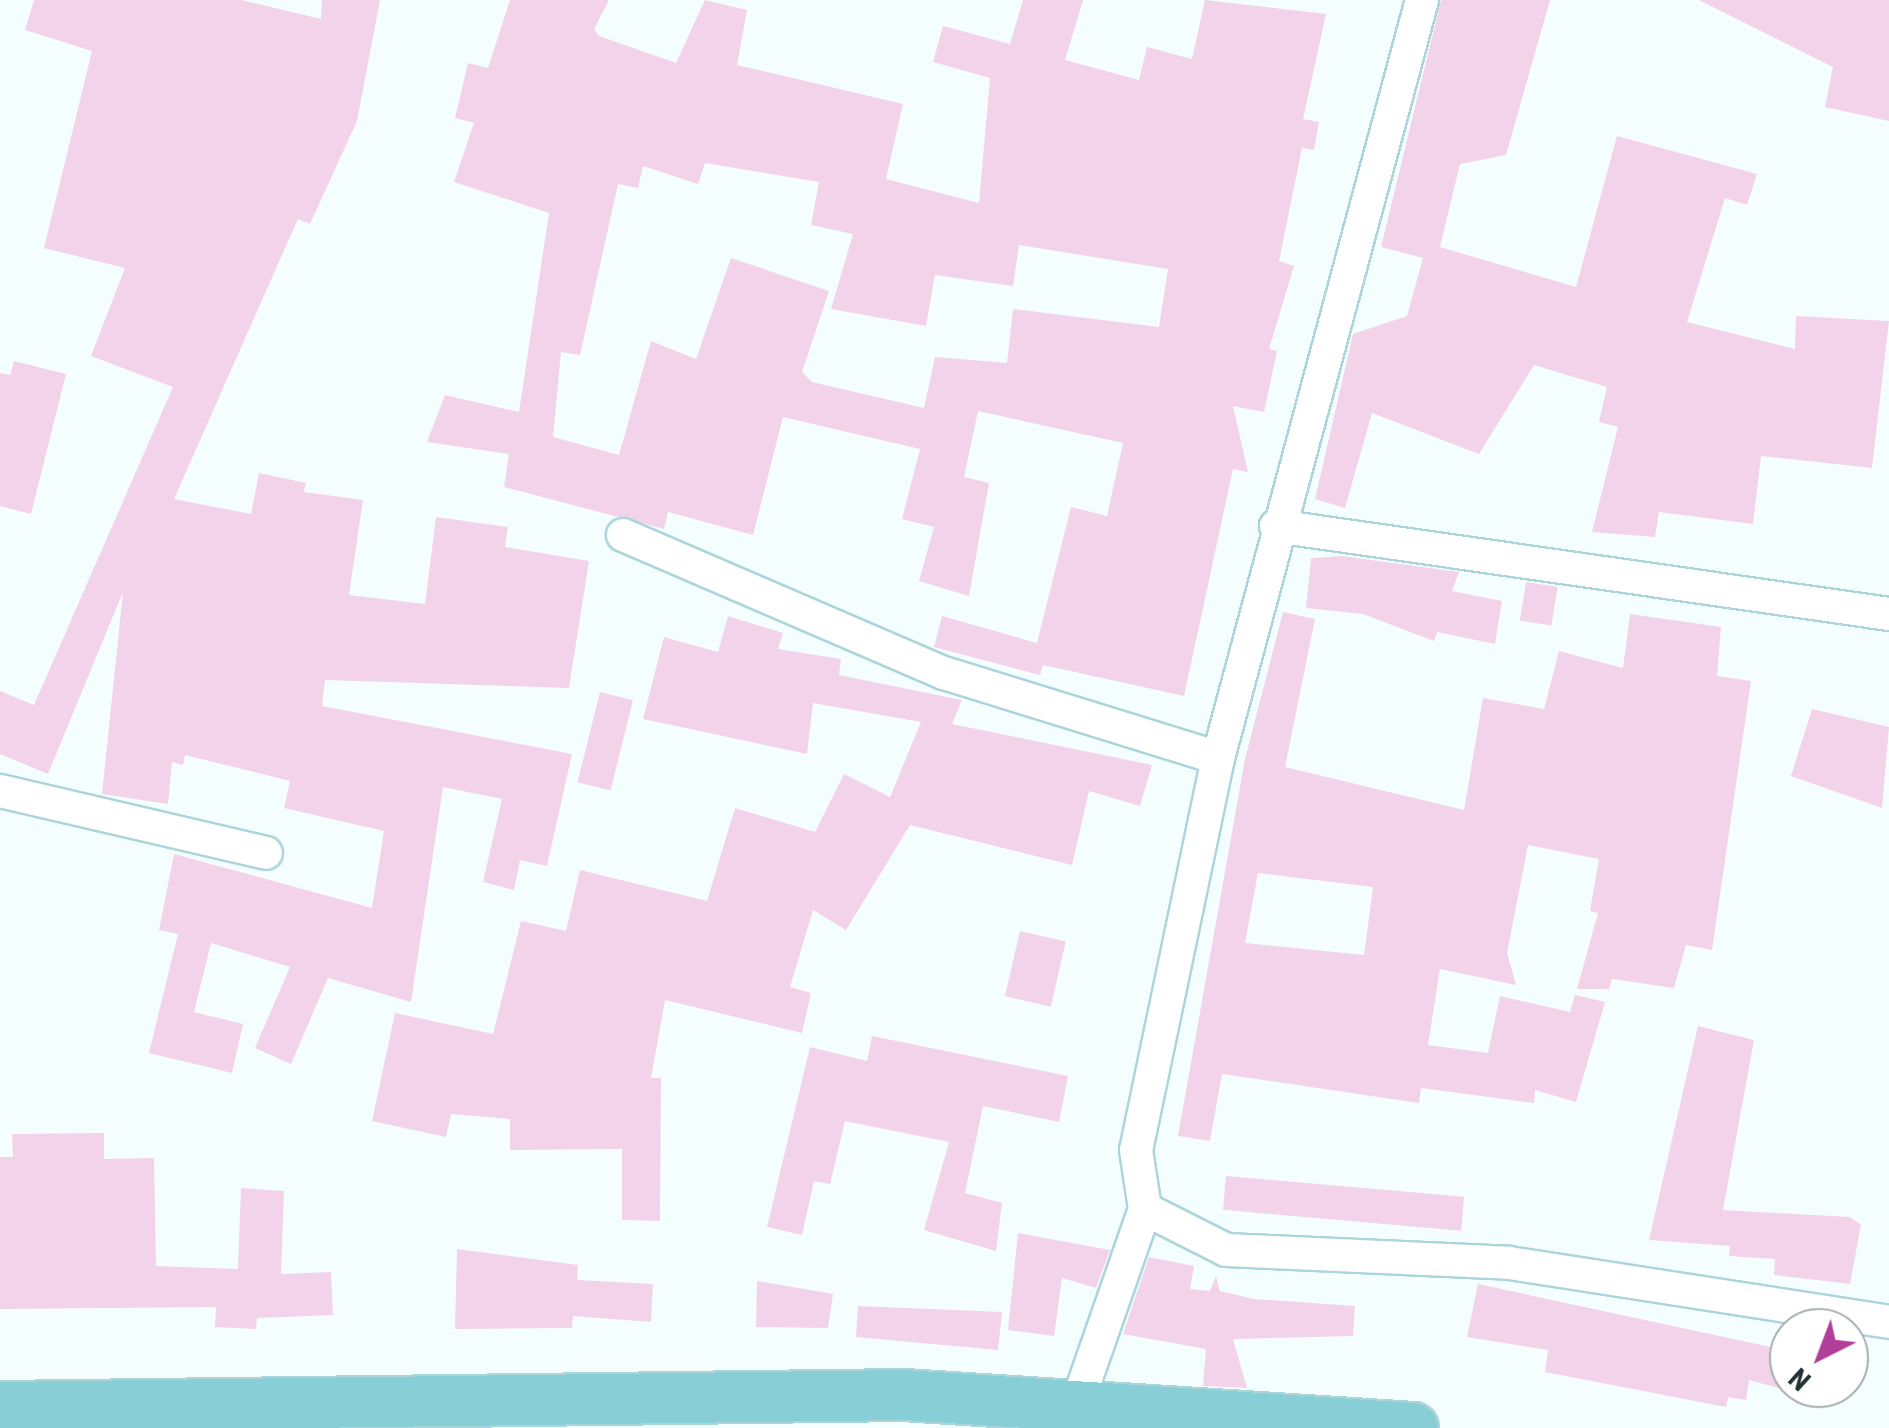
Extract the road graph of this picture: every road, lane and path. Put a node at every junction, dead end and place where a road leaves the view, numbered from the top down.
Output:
1 (1422, 0) edge
2 (1276, 526) junction
3 (623, 535) dead end
4 (1889, 614) edge
5 (1218, 758) junction
6 (0, 791) edge
7 (266, 853) dead end
8 (1145, 1210) junction
9 (1889, 1322) edge
10 (1076, 1404) junction
11 (0, 1408) edge
12 (1412, 1428) edge

1 - 2 street
2 - 4 street
2 - 5 street
3 - 5 street
5 - 8 street
6 - 7 street
8 - 9 street
8 - 10 street
10 - 11 main road
10 - 12 main road

